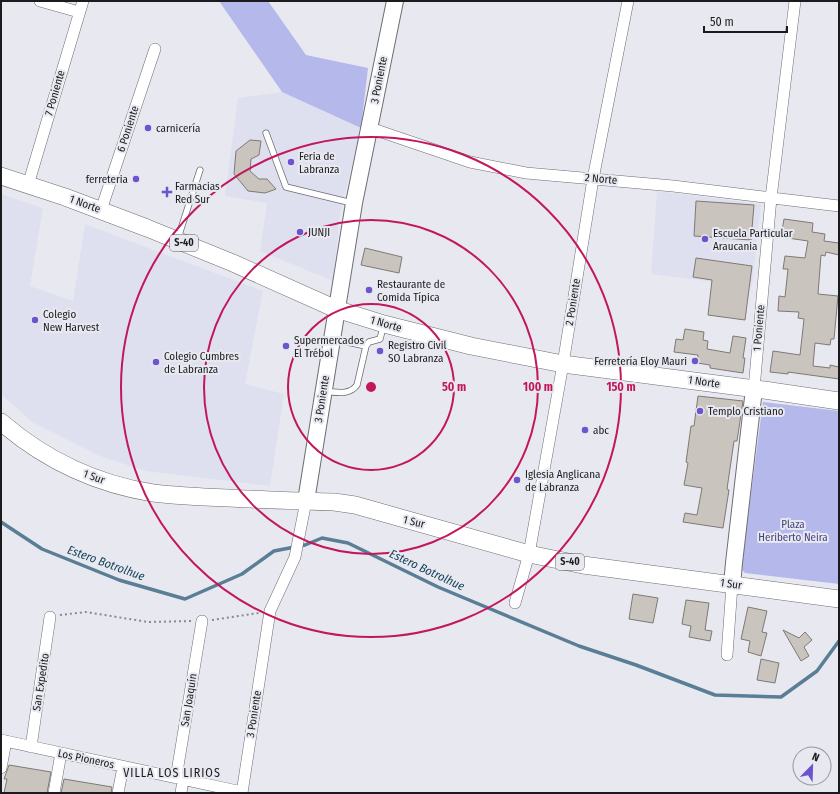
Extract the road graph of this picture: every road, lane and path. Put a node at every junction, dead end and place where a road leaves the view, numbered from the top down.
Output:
1 (40, 1) edge
2 (83, 1) edge
3 (395, 1) edge
4 (628, 1) edge
5 (795, 1) edge
6 (79, 12) junction
7 (155, 48) dead end
8 (370, 128) junction
9 (266, 133) dead end
10 (200, 170) dead end
11 (1, 176) edge
12 (593, 179) junction
13 (28, 185) junction
14 (771, 198) junction
15 (354, 203) junction
16 (839, 206) edge
17 (101, 210) junction
18 (177, 240) junction
19 (336, 308) junction
20 (384, 324) junction
21 (332, 339) junction
22 (366, 346) junction
23 (563, 364) junction
24 (754, 389) junction
25 (323, 391) junction
26 (839, 401) edge
27 (1, 422) edge
28 (306, 501) junction
29 (529, 554) junction
30 (732, 585) junction
31 (839, 598) edge
32 (515, 602) dead end
33 (270, 611) junction
34 (50, 617) joint
35 (202, 621) junction
36 (727, 654) dead end
37 (3, 741) edge
38 (31, 747) junction
39 (61, 753) junction
40 (123, 767) junction
41 (1, 768) edge
42 (180, 779) junction
43 (54, 793) edge
44 (118, 793) edge
45 (181, 793) edge
46 (242, 793) edge

1 - 6 street
2 - 6 street, 7 Poniente
3 - 8 street, 3 Poniente
4 - 12 street, 2 Poniente
5 - 14 street, 1 Poniente
6 - 13 street, 7 Poniente
7 - 17 street, 6 Poniente
8 - 12 street, 2 Norte
8 - 15 street, 3 Poniente
9 - 15 lane
10 - 18 lane
11 - 13 main road, 1 Norte / S-40
12 - 14 street, 2 Norte
12 - 23 street, 2 Poniente
13 - 17 main road, 1 Norte / S-40
14 - 16 street, 2 Norte
14 - 24 street, 1 Poniente
15 - 19 street, 3 Poniente
17 - 18 main road, 1 Norte / S-40
18 - 19 main road, 1 Norte / S-40
19 - 20 main road, 1 Norte / S-40
19 - 21 street, 3 Poniente
20 - 22 lane
20 - 23 main road, 1 Norte / S-40
21 - 22 lane
21 - 25 street, 3 Poniente
22 - 25 lane
23 - 24 main road, 1 Norte / S-40
23 - 29 street, 2 Poniente
24 - 26 main road, 1 Norte / S-40
24 - 30 street, 1 Poniente
25 - 28 street, 3 Poniente
27 - 28 main road, 1 Sur / S-40
28 - 29 main road, 1 Sur / S-40
28 - 33 street, 3 Poniente
29 - 30 main road, 1 Sur / S-40
29 - 32 street, 2 Poniente
30 - 31 main road, 1 Sur / S-40
30 - 36 street, 1 Poniente
33 - 35 path
33 - 46 street, 3 Poniente
34 - 35 path
34 - 38 street, San Expedito
35 - 42 street, San Joaquín
37 - 38 street, Los Pioneros
37 - 41 street
38 - 39 street, Los Pioneros
39 - 40 street, Los Pioneros
39 - 43 street
40 - 42 street, Los Pioneros
40 - 44 street
42 - 45 street, San Joaquín
42 - 46 street, Los Pioneros

